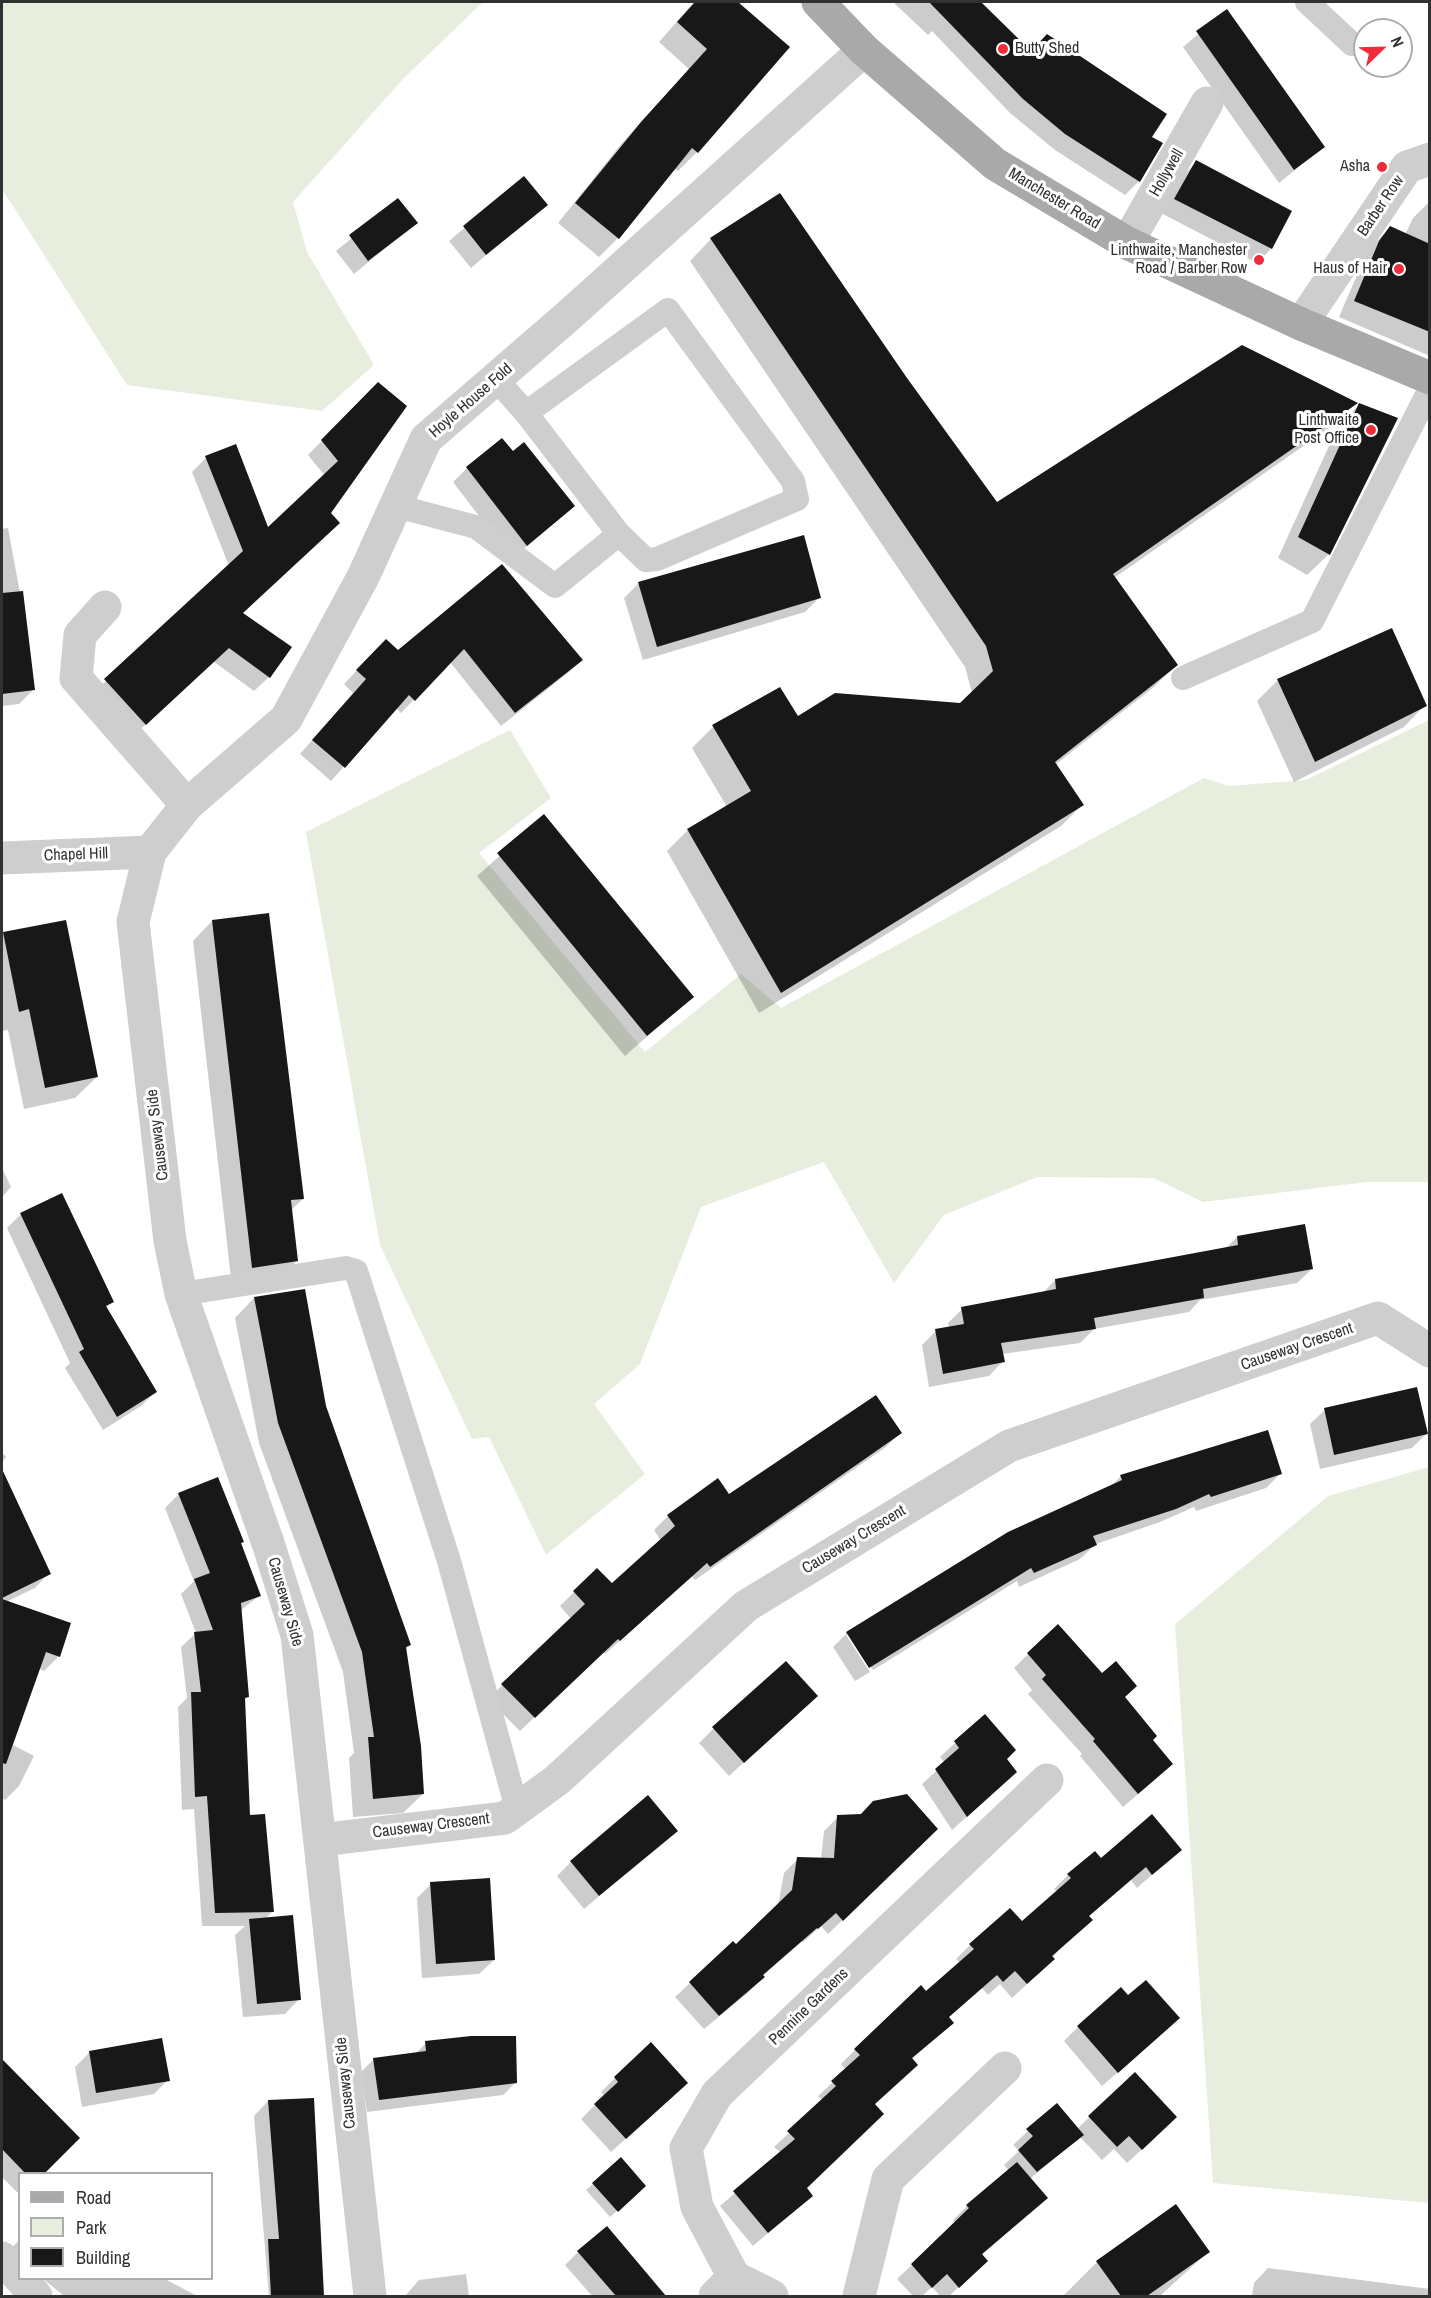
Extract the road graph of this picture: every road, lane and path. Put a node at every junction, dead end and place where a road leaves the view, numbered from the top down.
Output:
1 (818, 2) edge
2 (1308, 2) edge
3 (1352, 44) dead end
4 (864, 50) junction
5 (1207, 103) dead end
6 (1430, 159) edge
7 (1127, 243) junction
8 (1301, 324) junction
9 (1430, 378) edge
10 (496, 379) junction
11 (1430, 388) edge
12 (526, 413) junction
13 (396, 506) junction
14 (619, 534) junction
15 (105, 607) dead end
16 (1183, 678) dead end
17 (187, 805) junction
18 (150, 852) junction
19 (2, 858) edge
20 (133, 922) joint
21 (181, 1294) junction
22 (1430, 1351) edge
23 (1047, 1780) dead end
24 (517, 1809) junction
25 (320, 1840) junction
26 (1005, 2068) dead end
27 (2, 2258) edge
28 (18, 2276) edge
29 (22, 2280) edge
30 (725, 2287) edge
31 (36, 2296) edge
32 (370, 2296) edge
33 (772, 2296) edge
34 (859, 2296) edge

1 - 4 main road, Manchester Road
2 - 3 lane
4 - 7 main road, Manchester Road
4 - 10 street, Hoyle House Fold
5 - 7 street, Hollywell
6 - 8 street, Barber Row
7 - 8 main road, Manchester Road
8 - 9 main road, Manchester Road
10 - 12 lane
10 - 13 street, Hoyle House Fold
11 - 16 lane
12 - 14 lane
12 - 14 lane
13 - 14 lane
13 - 17 street, Hoyle House Fold
15 - 17 street
17 - 18 street, Hoyle House Fold
18 - 19 street, Chapel Hill
18 - 20 street, Hoyle House Fold
20 - 21 street, Causeway Side
21 - 24 lane
21 - 25 street, Causeway Side
22 - 24 street, Causeway Crescent
23 - 30 street, Pennine Gardens
24 - 25 street, Causeway Crescent
25 - 32 street, Causeway Side
26 - 34 street
27 - 28 street
29 - 31 street
30 - 33 street, Pennine Gardens

